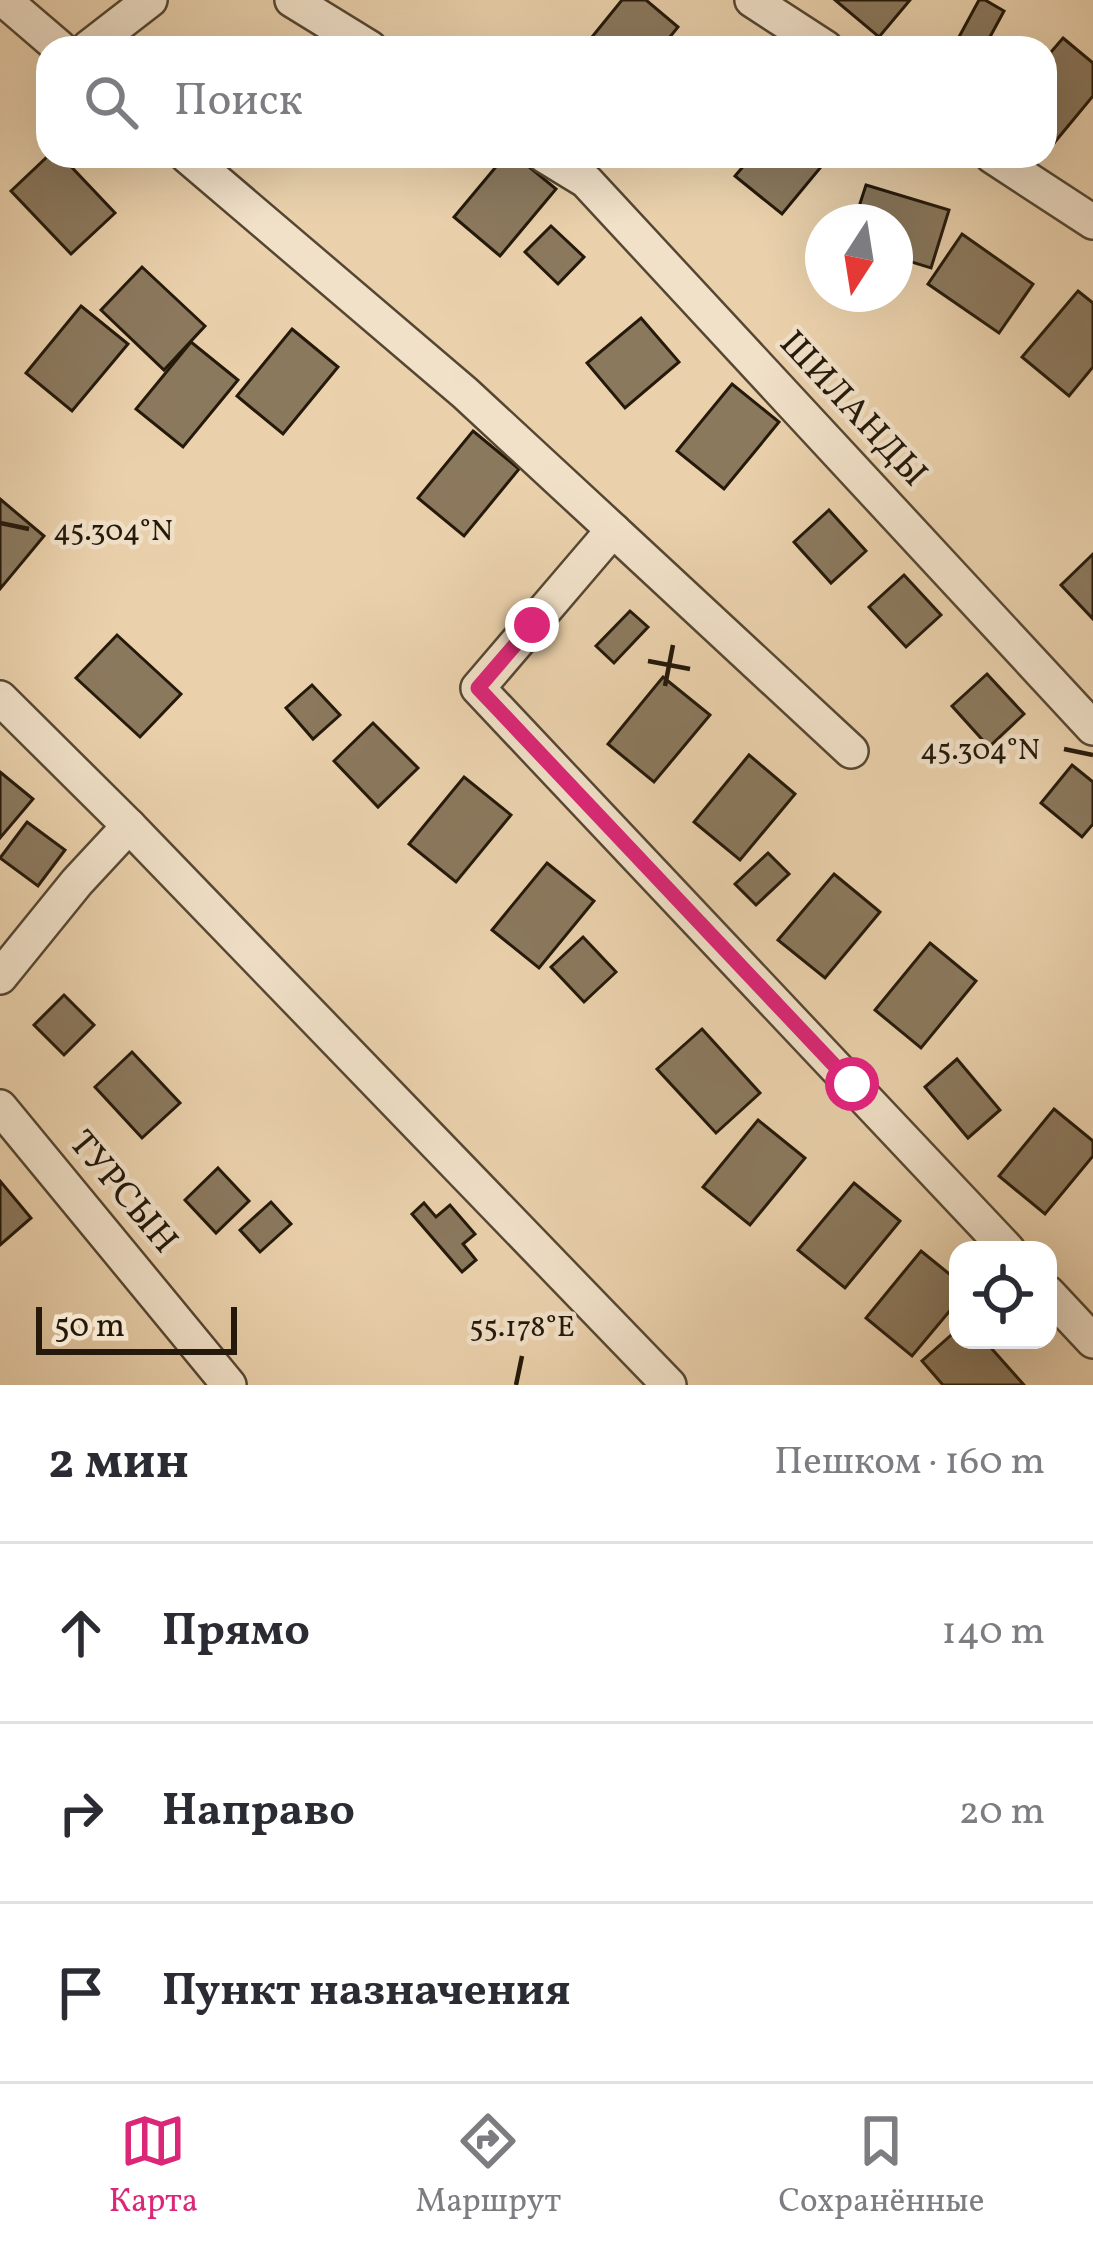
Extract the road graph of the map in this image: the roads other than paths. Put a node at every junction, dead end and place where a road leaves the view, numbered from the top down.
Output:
1 (4, 0) edge
2 (150, 0) edge
3 (292, 0) edge
4 (752, 0) edge
5 (47, 36) edge
6 (104, 36) edge
7 (350, 36) edge
8 (808, 36) edge
9 (201, 168) edge
10 (565, 168) edge
11 (1010, 168) edge
12 (1093, 222) edge
13 (613, 530) junction
14 (0, 698) edge
15 (1093, 728) edge
16 (851, 751) dead end
17 (129, 826) junction
18 (0, 976) edge
19 (0, 1107) edge
20 (1000, 1241) edge
21 (1057, 1303) edge
22 (1093, 1341) edge
23 (230, 1385) edge
24 (670, 1385) edge

1 - 5 street
2 - 6 street
3 - 7 street
4 - 8 street
9 - 13 street
10 - 15 street, ШИЛАНДЫ
11 - 12 street
13 - 16 street
13 - 20 street
14 - 17 street
17 - 18 street
17 - 24 street
19 - 23 street, ТУРСЫН
21 - 22 street

